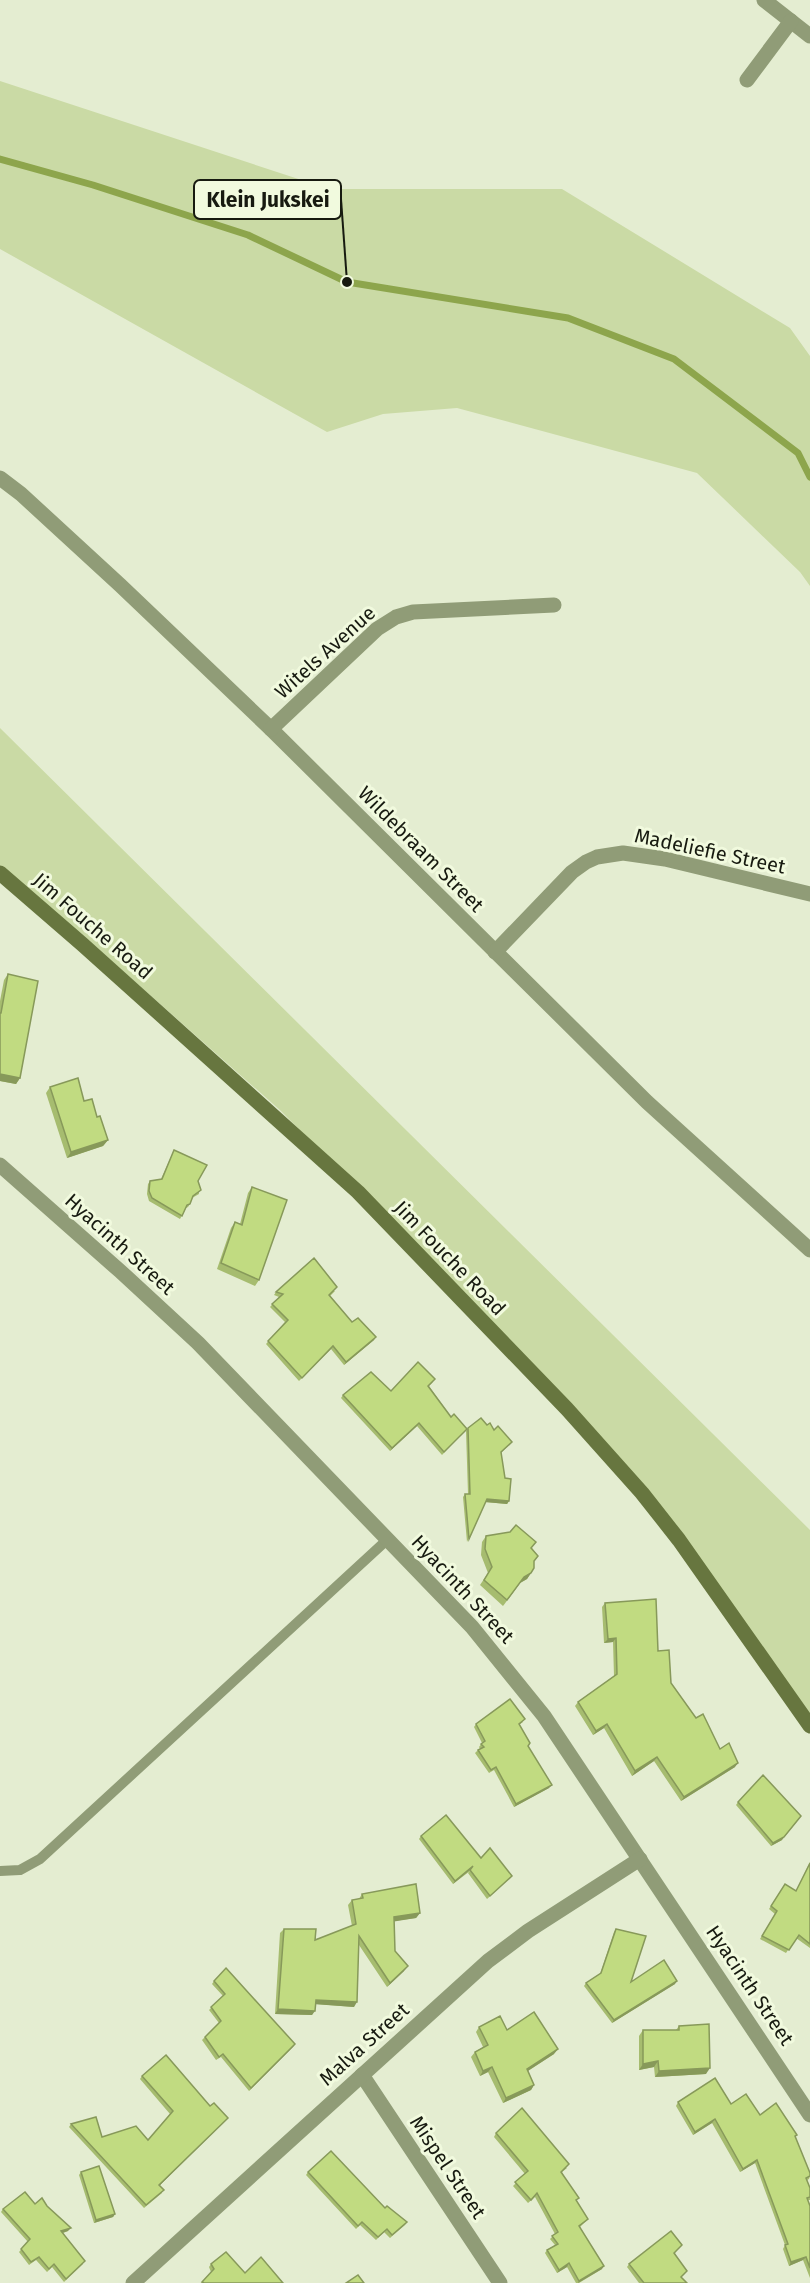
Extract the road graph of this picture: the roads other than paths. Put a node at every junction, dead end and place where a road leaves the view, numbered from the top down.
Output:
1 (764, 0) edge
2 (791, 21) junction
3 (810, 36) edge
4 (747, 80) dead end
5 (0, 478) edge
6 (554, 605) dead end
7 (271, 729) junction
8 (0, 873) edge
9 (810, 894) edge
10 (495, 952) junction
11 (0, 1165) edge
12 (810, 1250) edge
13 (388, 1539) junction
14 (810, 1726) edge
15 (640, 1859) junction
16 (0, 1871) edge
17 (362, 2075) junction
18 (810, 2115) edge
19 (133, 2283) edge
20 (500, 2283) edge

1 - 2 street
2 - 3 street
2 - 4 street
5 - 7 street, Wildebraam Street
6 - 7 street, Witels Avenue
7 - 10 street, Wildebraam Street
8 - 14 street, Jim Fouche Road
9 - 10 street, Madeliefie Street
10 - 12 street, Wildebraam Street
11 - 13 street, Hyacinth Street
13 - 15 street, Hyacinth Street
13 - 16 lane
15 - 17 street, Malva Street
15 - 18 street, Hyacinth Street
17 - 19 street, Malva Street
17 - 20 street, Mispel Street

